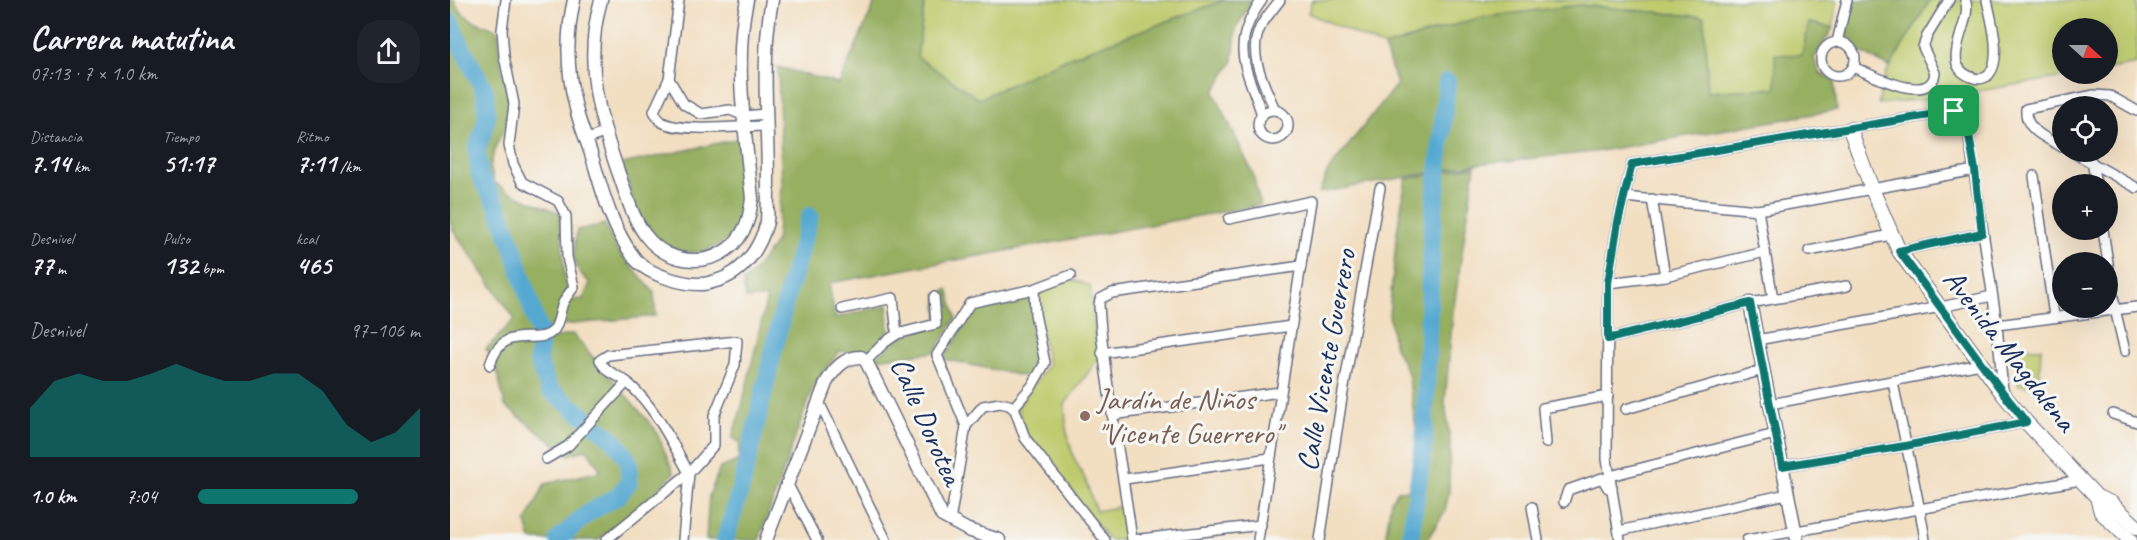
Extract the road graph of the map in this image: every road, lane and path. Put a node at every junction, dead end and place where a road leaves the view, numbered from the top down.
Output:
1 (506, 0) edge
2 (574, 0) edge
3 (601, 0) edge
4 (679, 0) edge
5 (747, 0) edge
6 (772, 0) edge
7 (1262, 0) edge
8 (1280, 0) edge
9 (1847, 0) edge
10 (1949, 0) edge
11 (1965, 0) edge
12 (1988, 0) edge
13 (1837, 42) junction
14 (1853, 67) junction
15 (669, 79) junction
16 (2085, 96) edge
17 (2110, 96) edge
18 (2118, 100) edge
19 (2052, 103) edge
20 (1275, 110) junction
21 (2137, 111) edge
22 (701, 114) junction
23 (1262, 115) junction
24 (765, 120) junction
25 (745, 121) junction
26 (697, 129) junction
27 (1850, 129) junction
28 (604, 133) junction
29 (587, 139) junction
30 (2052, 141) edge
31 (2092, 162) joint
32 (1975, 170) junction
33 (2094, 174) edge
34 (2034, 176) dead end
35 (1380, 188) dead end
36 (2137, 188) edge
37 (1872, 189) junction
38 (1624, 197) junction
39 (1652, 199) junction
40 (1758, 210) junction
41 (1229, 219) dead end
42 (1982, 233) junction
43 (1891, 235) junction
44 (1809, 251) dead end
45 (1899, 251) junction
46 (1765, 252) junction
47 (1301, 266) junction
48 (1071, 275) dead end
49 (1665, 276) junction
50 (1608, 283) junction
51 (1847, 286) dead end
52 (1034, 289) junction
53 (1992, 296) junction
54 (934, 297) dead end
55 (1773, 299) junction
56 (2052, 302) edge
57 (1750, 303) junction
58 (1941, 307) junction
59 (2137, 307) edge
60 (842, 309) dead end
61 (2118, 309) edge
62 (2052, 316) edge
63 (2117, 318) edge
64 (1997, 325) junction
65 (1291, 326) junction
66 (897, 334) junction
67 (1604, 339) junction
68 (1757, 340) junction
69 (2125, 351) dead end
70 (1102, 353) junction
71 (866, 361) junction
72 (1981, 363) junction
73 (490, 365) dead end
74 (1763, 370) junction
75 (627, 382) junction
76 (1893, 382) junction
77 (1280, 392) junction
78 (2004, 394) junction
79 (1608, 396) junction
80 (818, 400) junction
81 (1770, 404) junction
82 (1013, 408) junction
83 (1626, 409) dead end
84 (2113, 414) dead end
85 (1112, 415) junction
86 (2026, 422) junction
87 (2137, 422) edge
88 (966, 426) junction
89 (1775, 434) junction
90 (1546, 443) dead end
91 (1905, 446) junction
92 (1270, 458) junction
93 (546, 459) dead end
94 (1782, 466) junction
95 (688, 473) junction
96 (1610, 476) junction
97 (1125, 479) junction
98 (2080, 480) junction
99 (787, 483) junction
100 (1612, 488) junction
101 (1787, 494) junction
102 (2097, 497) junction
103 (1563, 502) dead end
104 (1532, 507) dead end
105 (1920, 508) junction
106 (950, 521) junction
107 (1261, 525) junction
108 (2137, 527) edge
109 (1620, 535) edge
110 (1796, 536) edge
111 (606, 540) edge
112 (683, 540) edge
113 (766, 540) edge
114 (817, 540) edge
115 (886, 540) edge
116 (999, 540) edge
117 (1105, 540) edge
118 (1132, 540) edge
119 (1258, 540) edge
120 (1320, 540) edge
121 (1538, 540) edge
122 (1747, 540) edge
123 (1925, 540) edge
124 (2128, 540) edge

1 - 73 street
2 - 29 street
3 - 28 street
4 - 15 street
5 - 25 street
6 - 24 street
7 - 23 street
8 - 20 street
9 - 13 street
10 - 14 street
11 - 12 street
13 - 14 street
13 - 14 street
15 - 22 street
15 - 26 street
16 - 17 street
18 - 21 street
19 - 30 street
20 - 23 street
20 - 23 street
22 - 25 street
22 - 26 street
24 - 25 street
24 - 29 street
25 - 26 street
25 - 28 street
27 - 32 street
27 - 37 main road, Avenida Magdalena
27 - 38 street
28 - 29 street
31 - 33 street
31 - 36 street
32 - 37 street
32 - 42 street
34 - 56 street
35 - 120 street, Calle Vicente Guerrero
37 - 40 street
37 - 43 main road, Avenida Magdalena
38 - 39 street
38 - 50 street
39 - 40 street
39 - 49 street
40 - 46 street
41 - 47 street
42 - 45 street
42 - 53 street
43 - 44 street
43 - 45 main road, Avenida Magdalena
45 - 58 main road, Avenida Magdalena
46 - 49 street
46 - 55 street
47 - 65 street
47 - 70 street
48 - 52 street
49 - 50 street
50 - 67 street
51 - 55 street
52 - 82 street
52 - 88 street
53 - 58 street
53 - 64 street
54 - 66 street
55 - 57 street
57 - 67 street
57 - 68 street
58 - 68 street
58 - 72 main road, Avenida Magdalena
59 - 61 street
60 - 66 street, Calle Dorotea
62 - 64 street
63 - 69 street
64 - 78 street
65 - 70 street
65 - 77 street
66 - 71 street, Calle Dorotea
67 - 79 street
68 - 74 street
70 - 85 street
71 - 80 street
71 - 106 street, Calle Dorotea
72 - 76 street
72 - 78 main road, Avenida Magdalena
74 - 81 street
74 - 83 street
75 - 93 street
75 - 95 street
75 - 95 street
76 - 81 street
76 - 91 street
77 - 85 street
77 - 92 street
78 - 86 main road, Avenida Magdalena
79 - 90 street
79 - 96 street
80 - 99 street
80 - 115 street
81 - 89 street
82 - 88 street
82 - 117 street
84 - 87 street
85 - 97 street
86 - 91 street
86 - 98 main road, Avenida Magdalena
88 - 106 street
89 - 94 street
89 - 96 street
91 - 94 street
91 - 105 street
92 - 97 street
92 - 107 street
94 - 101 street
95 - 111 street
95 - 112 street
96 - 100 street
97 - 118 street
98 - 102 main road, Avenida Magdalena
98 - 105 street
99 - 113 street
99 - 114 street
100 - 103 street
100 - 109 street
101 - 109 street
101 - 110 street
102 - 108 main road, Avenida Magdalena
102 - 124 main road, Avenida Magdalena
104 - 121 street
105 - 110 street
105 - 123 street
106 - 116 street, Calle Dorotea
107 - 118 street
107 - 119 street
110 - 122 street

